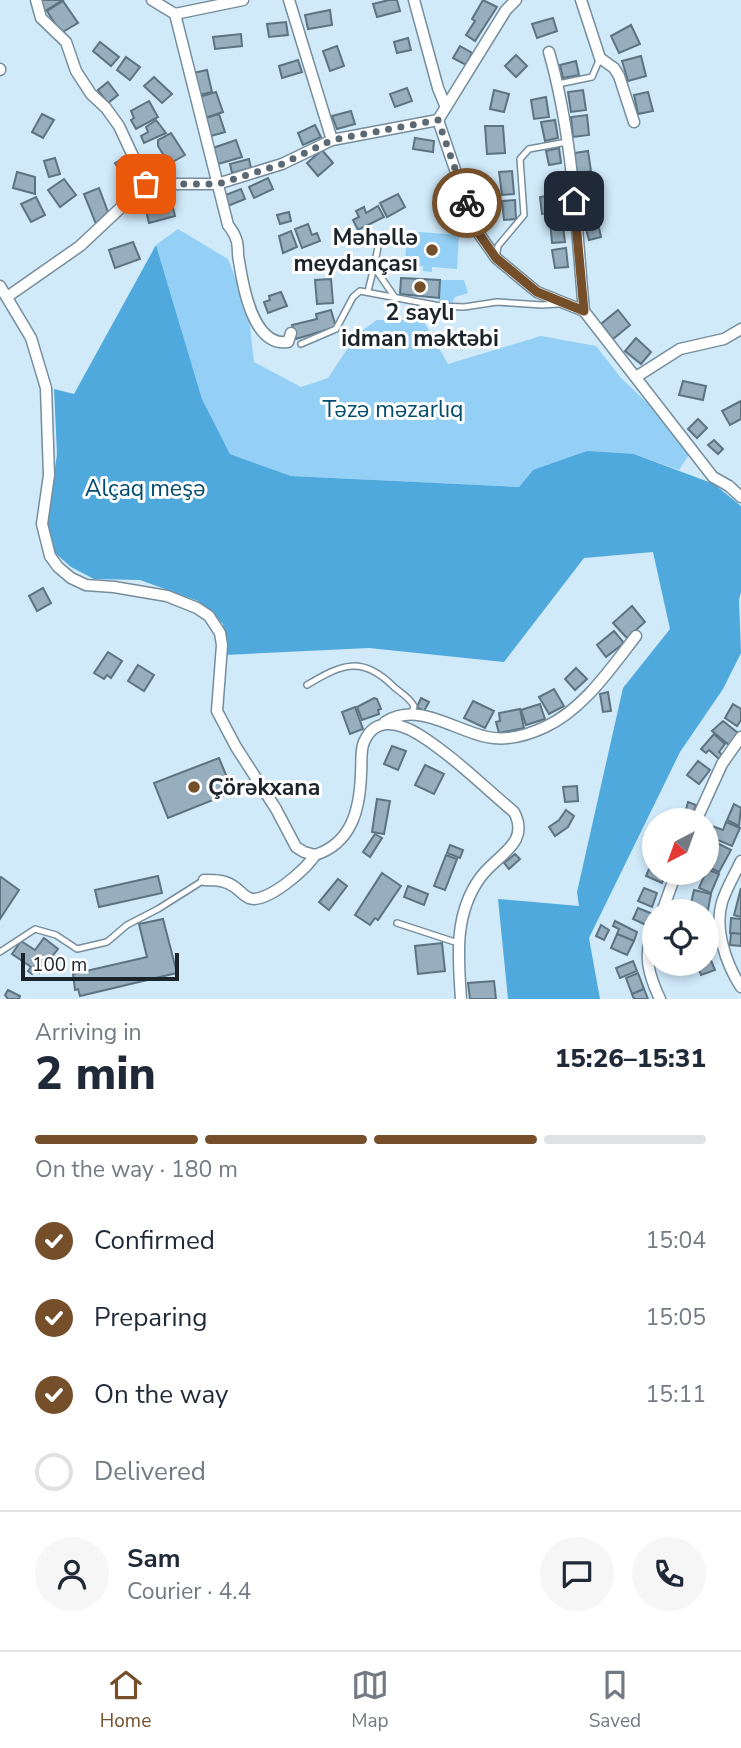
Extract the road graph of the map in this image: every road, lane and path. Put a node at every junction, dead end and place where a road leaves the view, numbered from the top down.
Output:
1 (36, 0) edge
2 (152, 0) edge
3 (243, 0) edge
4 (289, 0) edge
5 (414, 0) edge
6 (516, 0) edge
7 (581, 0) edge
8 (175, 14) junction
9 (549, 52) dead end
10 (600, 58) junction
11 (558, 84) junction
12 (446, 105) junction
13 (438, 120) junction
14 (634, 122) dead end
15 (332, 140) junction
16 (567, 142) junction
17 (146, 184) junction
18 (218, 184) junction
19 (384, 234) dead end
20 (496, 258) junction
21 (374, 267) junction
22 (0, 286) edge
23 (368, 291) junction
24 (8, 297) junction
25 (396, 299) junction
26 (564, 303) junction
27 (584, 311) junction
28 (741, 329) edge
29 (291, 333) dead end
30 (301, 344) dead end
31 (636, 377) junction
32 (713, 477) junction
33 (741, 483) edge
34 (741, 497) edge
35 (636, 636) dead end
36 (307, 684) dead end
37 (412, 713) junction
38 (385, 722) junction
39 (741, 737) edge
40 (702, 808) edge
41 (315, 855) junction
42 (741, 860) edge
43 (204, 880) joint
44 (397, 923) dead end
45 (720, 923) joint
46 (458, 943) junction
47 (0, 952) edge
48 (651, 976) edge
49 (741, 987) edge
50 (461, 999) edge
51 (660, 999) edge

1 - 17 street
2 - 8 street
3 - 8 street
4 - 15 street
5 - 12 street
6 - 12 street
7 - 10 street
8 - 18 street
9 - 11 street
10 - 11 lane
10 - 14 street
11 - 16 street
12 - 13 street
13 - 15 street
13 - 20 street
15 - 18 street
16 - 20 lane
16 - 27 street
17 - 18 street
17 - 24 street
18 - 29 street
19 - 21 lane
20 - 26 street
21 - 23 lane
21 - 25 lane
22 - 24 street
23 - 25 lane
23 - 30 lane
24 - 41 street
25 - 26 lane
26 - 27 street
27 - 31 street
28 - 31 street
31 - 32 street
32 - 33 street
32 - 34 street
35 - 37 street
36 - 37 lane
37 - 38 street
38 - 41 street
38 - 46 street
39 - 40 street
41 - 43 street
42 - 45 street
43 - 47 lane
44 - 46 lane
45 - 49 street
46 - 50 street
48 - 51 street

